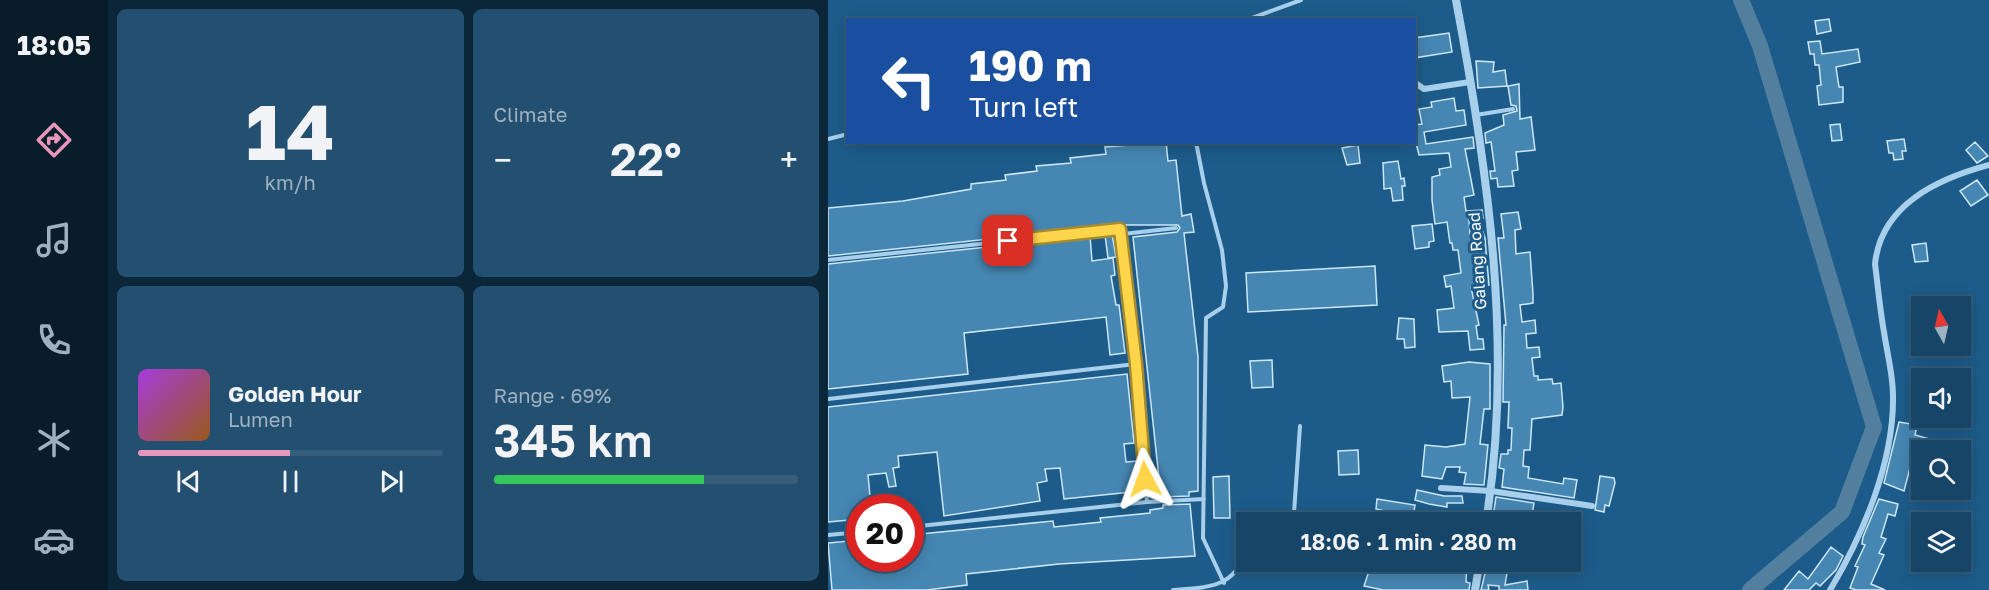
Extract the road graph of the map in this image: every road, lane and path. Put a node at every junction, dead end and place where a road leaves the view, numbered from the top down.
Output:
1 (1301, 0) edge
2 (1456, 0) edge
3 (1252, 18) edge
4 (1470, 82) junction
5 (1416, 83) edge
6 (1513, 109) dead end
7 (1476, 115) junction
8 (846, 134) edge
9 (828, 139) edge
10 (1196, 144) edge
11 (1989, 165) edge
12 (1176, 228) dead end
13 (1122, 234) junction
14 (828, 260) edge
15 (1136, 364) junction
16 (828, 399) edge
17 (1300, 426) dead end
18 (1440, 488) dead end
19 (1491, 491) junction
20 (1204, 499) junction
21 (1146, 502) junction
22 (1592, 506) dead end
23 (1294, 512) edge
24 (1488, 512) edge
25 (924, 526) edge
26 (846, 533) edge
27 (828, 535) edge
28 (1236, 570) edge
29 (1478, 572) edge
30 (1224, 583) junction
31 (1173, 590) edge
32 (1475, 590) edge
33 (1830, 590) edge

1 - 3 lane
2 - 4 street, Galang Road
4 - 5 street
4 - 7 street, Galang Road
6 - 7 lane
7 - 19 street, Galang Road
8 - 9 lane
10 - 20 lane
11 - 33 street
12 - 13 lane
13 - 14 lane
13 - 15 lane
15 - 16 lane
15 - 21 lane
17 - 23 lane
18 - 19 street
19 - 22 street
19 - 24 street, Galang Road
20 - 21 lane
20 - 30 lane
21 - 25 lane
26 - 27 lane
28 - 30 lane
29 - 32 street
30 - 31 lane

